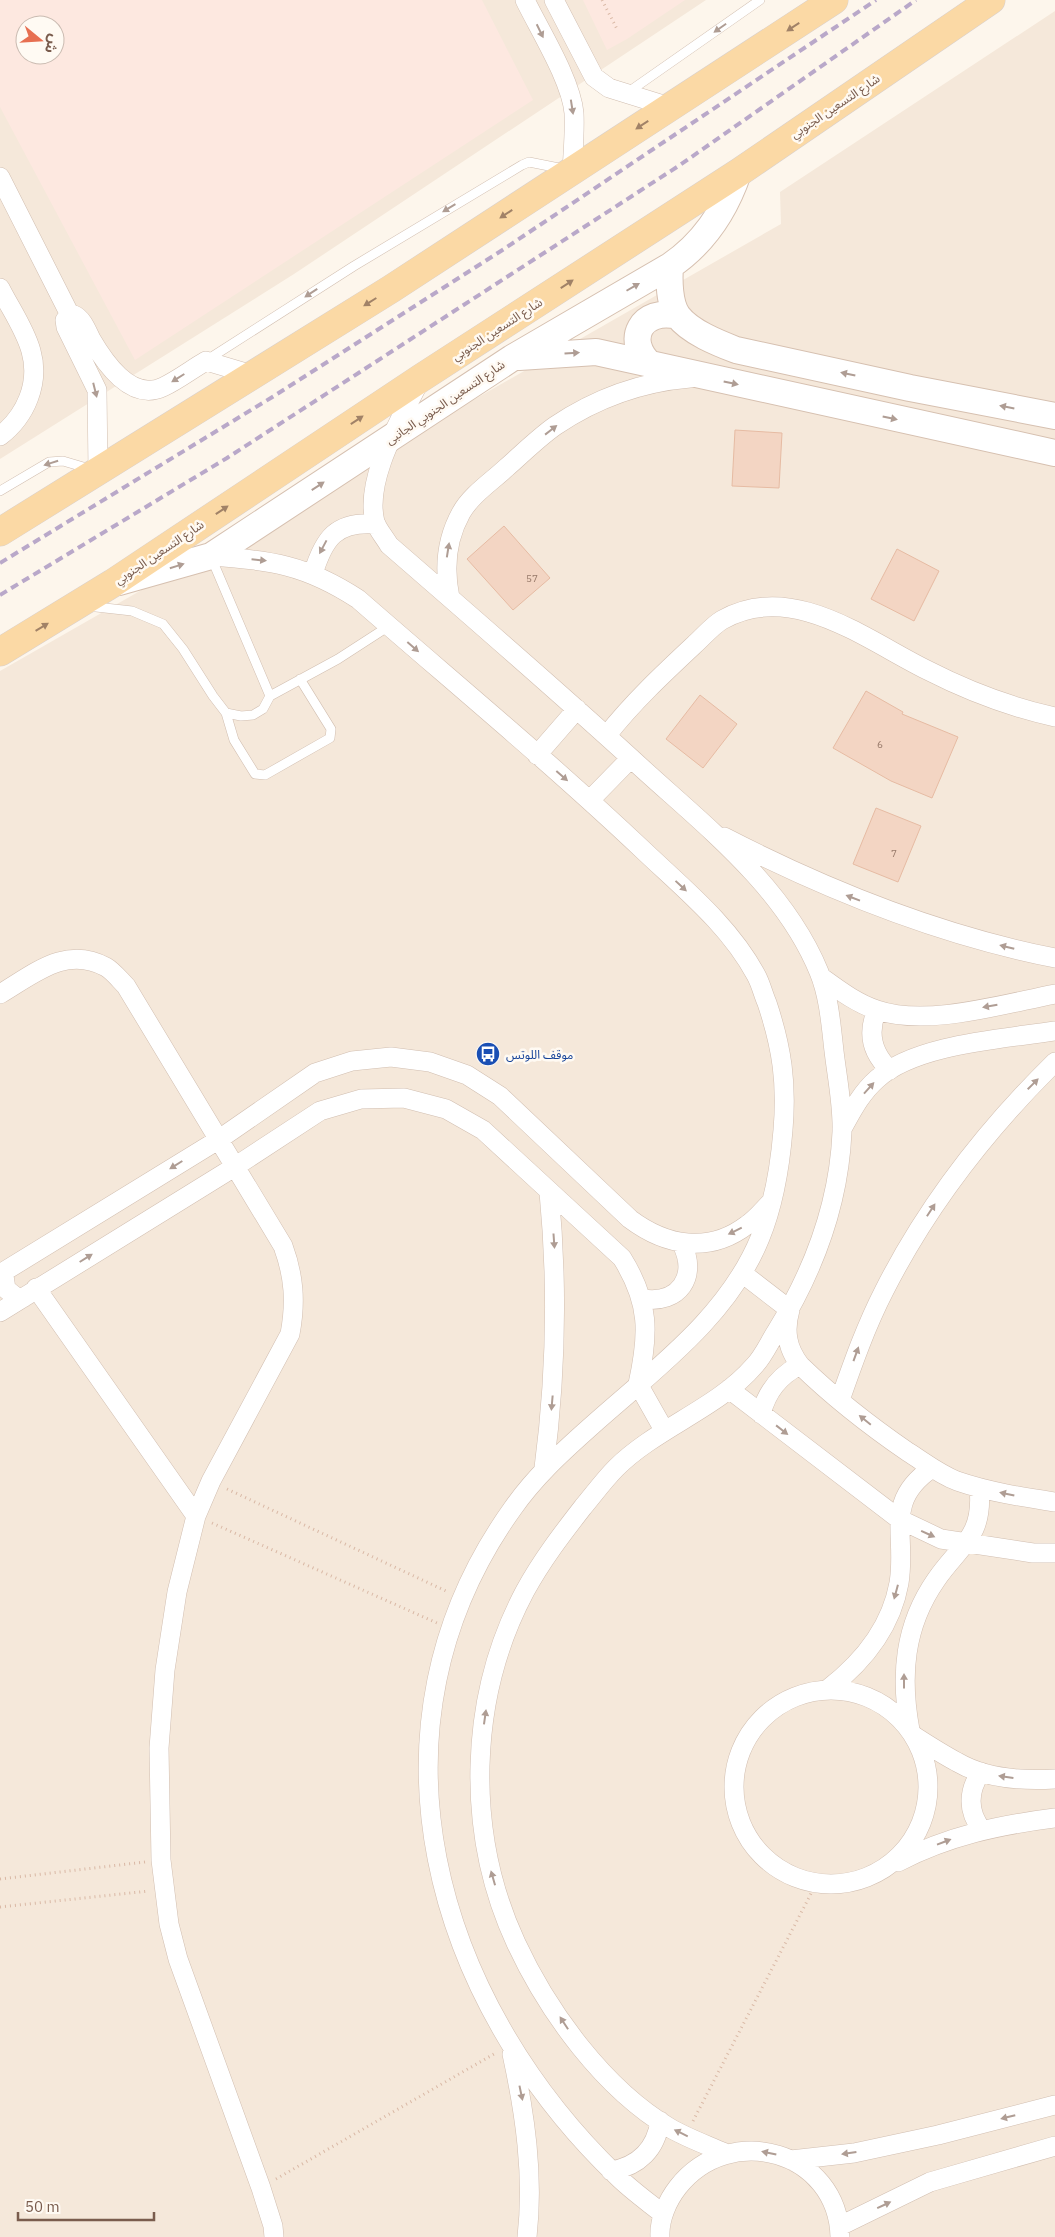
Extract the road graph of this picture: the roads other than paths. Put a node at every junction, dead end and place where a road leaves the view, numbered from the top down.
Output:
1 (525, 0) edge
2 (554, 0) edge
3 (760, 0) edge
4 (834, 0) edge
5 (991, 0) edge
6 (626, 94) junction
7 (670, 107) junction
8 (572, 171) junction
9 (738, 173) junction
10 (0, 176) edge
11 (670, 266) junction
12 (0, 288) edge
13 (70, 315) junction
14 (678, 316) junction
15 (512, 358) junction
16 (206, 361) junction
17 (650, 365) junction
18 (429, 373) junction
19 (253, 375) junction
20 (701, 376) junction
21 (1055, 416) edge
22 (0, 436) edge
23 (393, 436) junction
24 (1055, 453) edge
25 (98, 471) junction
26 (0, 491) edge
27 (376, 524) junction
28 (0, 532) edge
29 (211, 556) junction
30 (313, 574) junction
31 (114, 583) junction
32 (450, 598) junction
33 (77, 605) junction
34 (389, 626) junction
35 (0, 652) edge
36 (300, 679) junction
37 (270, 696) junction
38 (577, 709) junction
39 (226, 713) junction
40 (1055, 717) edge
41 (607, 735) junction
42 (537, 755) junction
43 (631, 758) junction
44 (590, 800) junction
45 (711, 830) junction
46 (1055, 958) edge
47 (821, 977) junction
48 (0, 994) edge
49 (1055, 994) edge
50 (877, 1010) junction
51 (1055, 1030) edge
52 (1055, 1062) edge
53 (890, 1070) junction
54 (842, 1129) junction
55 (218, 1140) junction
56 (236, 1166) junction
57 (549, 1192) junction
58 (773, 1201) junction
59 (682, 1244) junction
60 (33, 1254) junction
61 (4, 1272) edge
62 (742, 1273) junction
63 (37, 1289) junction
64 (643, 1299) junction
65 (790, 1310) junction
66 (0, 1312) edge
67 (800, 1365) junction
68 (638, 1384) junction
69 (729, 1389) junction
70 (840, 1400) junction
71 (761, 1414) junction
72 (664, 1430) junction
73 (544, 1468) junction
74 (932, 1468) junction
75 (979, 1488) junction
76 (1055, 1502) edge
77 (196, 1516) junction
78 (899, 1519) junction
79 (967, 1544) junction
80 (1055, 1554) edge
81 (828, 1689) junction
82 (912, 1733) junction
83 (981, 1772) junction
84 (1055, 1779) edge
85 (1055, 1818) edge
86 (982, 1830) junction
87 (884, 1870) junction
88 (510, 2045) junction
89 (1055, 2105) edge
90 (660, 2121) junction
91 (1055, 2146) edge
92 (725, 2154) junction
93 (791, 2160) junction
94 (611, 2170) junction
95 (663, 2214) junction
96 (840, 2232) edge
97 (274, 2237) edge
98 (527, 2237) edge
99 (660, 2237) edge

1 -> 8 street
2 - 6 street
3 -> 6 lane
4 -> 7 main road
5 - 9 main road, شارع التسعين الجنوبي
6 - 7 street
7 -> 8 main road
8 -> 16 lane
8 -> 19 main road
9 - 11 street, شارع التسعين الجنوبي الجانبى
18 -> 9 main road, شارع التسعين الجنوبي
10 - 13 street
11 - 14 street
15 -> 11 street, شارع التسعين الجنوبي الجانبى
12 - 22 street
16 -> 13 street
13 -> 25 street
14 - 17 street
21 -> 14 street
15 -> 17 street
15 - 18 street
15 - 23 street, شارع التسعين الجنوبي الجانبى
16 - 19 street
17 - 20 street
18 - 23 street
31 -> 18 main road, شارع التسعين الجنوبي
19 - 25 main road
20 -> 24 street
32 -> 20 street
23 - 27 street
29 -> 23 street, شارع التسعين الجنوبي الجانبى
25 -> 26 lane
25 - 28 main road
27 -> 30 street
27 - 32 street
29 -> 30 street
31 -> 29 street, شارع التسعين الجنوبي الجانبى
29 - 37 lane
30 - 34 street
31 - 33 main road, شارع التسعين الجنوبي
32 - 38 street
35 -> 33 main road, شارع التسعين الجنوبي
33 - 39 lane
34 - 36 lane
34 -> 42 street
36 - 37 lane
36 - 39 lane
37 - 39 lane
38 - 41 street
38 - 42 street
40 - 41 street
41 - 43 street
42 -> 44 street
43 - 44 street
43 - 45 street
44 -> 58 street
46 -> 45 street
45 - 47 street
47 - 50 street
47 - 54 street
48 - 55 street
49 -> 50 street
50 - 53 street
51 - 53 street
70 -> 52 street
54 -> 53 street
54 - 65 street
55 - 56 street
55 - 59 street
55 -> 60 street
56 - 57 street
63 -> 56 street
56 - 77 street
57 - 64 street
57 -> 73 street
58 -> 59 street
58 - 62 street
59 - 64 street
60 - 61 street
60 - 63 street
61 - 63 street
62 - 65 street
62 - 68 street
63 - 66 street
63 - 77 street
64 - 68 street
65 - 67 street
65 - 69 street
67 - 70 street
67 - 71 street
68 - 72 street
68 - 73 street
69 - 71 street
69 - 72 street
74 -> 70 street
71 -> 78 street
90 -> 72 street
73 - 88 street
74 - 75 street
74 - 78 street
76 -> 75 street
75 - 79 street
77 - 97 street
78 -> 79 street
78 -> 81 street
79 - 80 street
82 -> 79 street
81 - 82 street
81 - 87 street
82 - 83 street
82 - 87 street
84 -> 83 street
83 - 86 street
85 - 86 street
87 -> 86 street
88 - 94 street
88 -> 98 street
89 -> 93 street
92 -> 90 street
90 - 94 street
96 -> 91 street
93 -> 92 street
92 - 95 street
93 - 96 street
94 - 95 street
95 - 99 street

